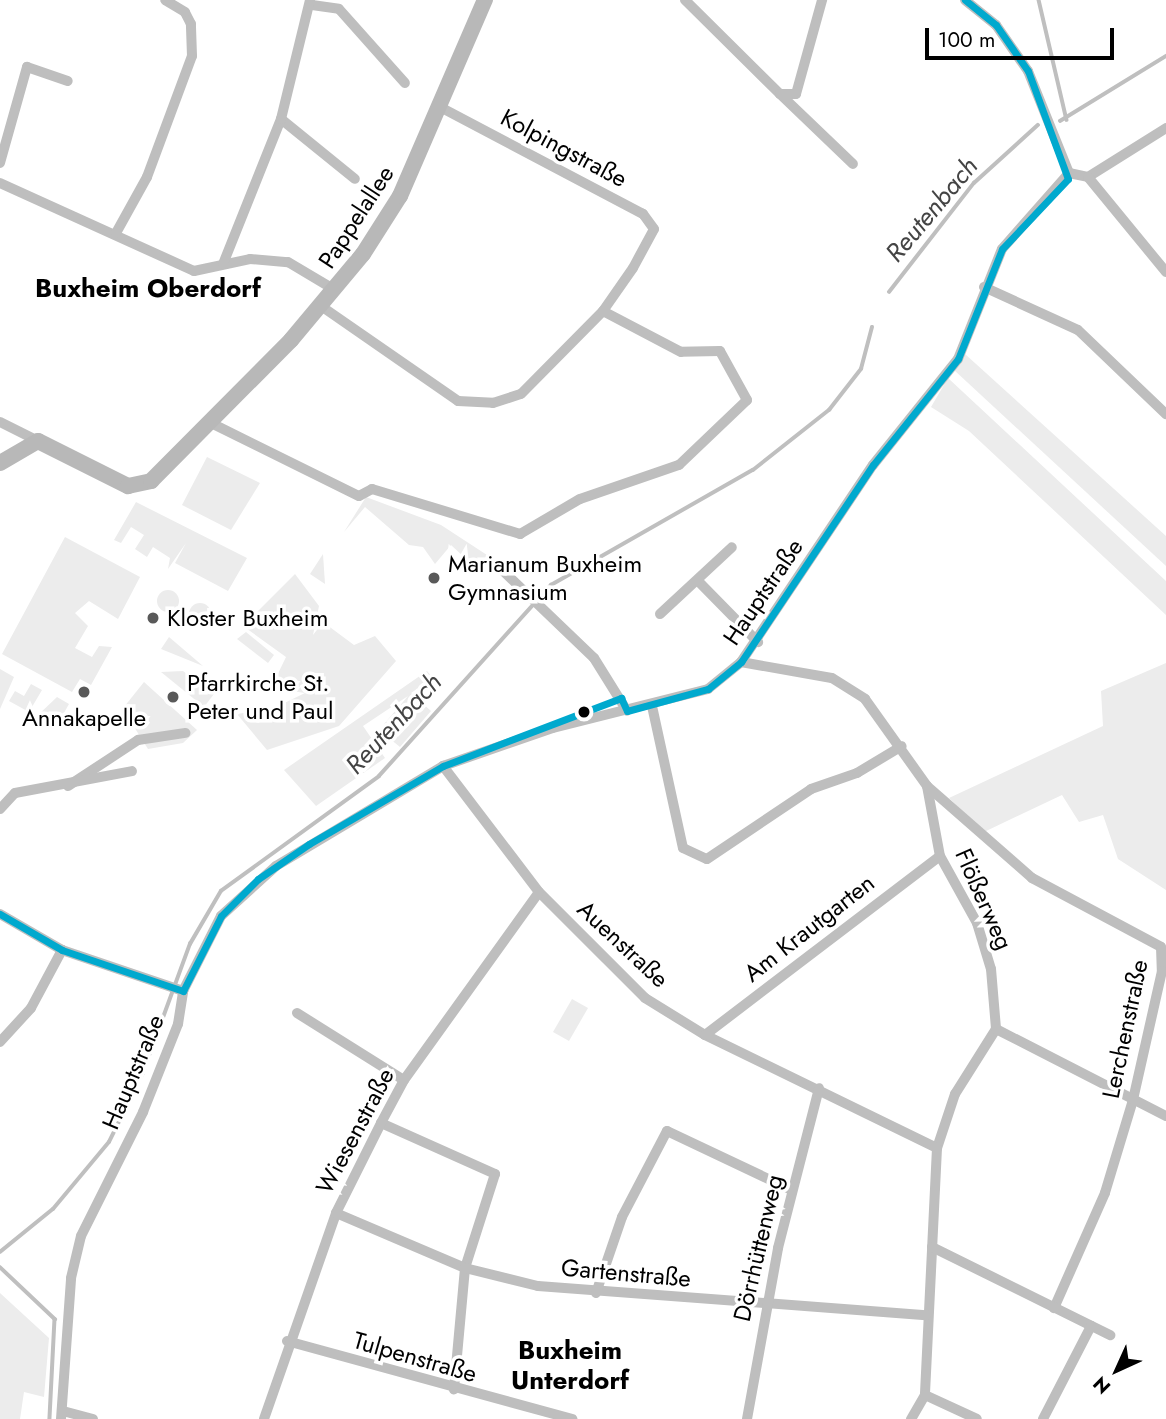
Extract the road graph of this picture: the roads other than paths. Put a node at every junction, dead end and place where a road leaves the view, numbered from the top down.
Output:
1 (165, 0) edge
2 (485, 0) edge
3 (685, 0) edge
4 (822, 0) edge
5 (965, 0) edge
6 (311, 3) edge
7 (68, 81) dead end
8 (405, 83) dead end
9 (780, 94) junction
10 (442, 108) junction
11 (281, 119) junction
12 (1162, 130) edge
13 (1166, 142) edge
14 (0, 163) edge
15 (853, 164) dead end
16 (1069, 173) junction
17 (1088, 177) junction
18 (355, 179) dead end
19 (0, 183) edge
20 (116, 233) junction
21 (223, 264) junction
22 (1166, 272) edge
23 (984, 287) junction
24 (335, 290) junction
25 (321, 306) junction
26 (603, 311) junction
27 (1166, 415) edge
28 (0, 422) edge
29 (209, 422) junction
30 (38, 441) junction
31 (0, 463) edge
32 (732, 547) dead end
33 (500, 568) dead end
34 (700, 583) junction
35 (660, 614) dead end
36 (758, 642) junction
37 (741, 663) junction
38 (652, 706) junction
39 (627, 711) junction
40 (185, 733) dead end
41 (902, 746) junction
42 (443, 766) junction
43 (132, 771) dead end
44 (928, 786) junction
45 (66, 787) junction
46 (0, 809) edge
47 (940, 856) junction
48 (539, 892) junction
49 (0, 914) edge
50 (1162, 940) edge
51 (62, 950) junction
52 (183, 991) junction
53 (297, 1013) dead end
54 (996, 1029) junction
55 (705, 1035) junction
56 (0, 1042) edge
57 (404, 1080) junction
58 (819, 1088) junction
59 (1133, 1100) junction
60 (1166, 1116) edge
61 (380, 1123) junction
62 (937, 1148) junction
63 (792, 1190) junction
64 (336, 1213) junction
65 (932, 1247) junction
66 (465, 1268) junction
67 (596, 1293) junction
68 (766, 1305) junction
69 (1054, 1308) junction
70 (926, 1315) junction
71 (1091, 1326) junction
72 (1111, 1335) dead end
73 (287, 1340) junction
74 (454, 1390) junction
75 (925, 1395) junction
76 (62, 1415) edge
77 (93, 1419) edge
78 (264, 1419) edge
79 (573, 1419) edge
80 (747, 1419) edge
81 (911, 1419) edge
82 (977, 1419) edge
83 (1043, 1419) edge

1 - 20 street
2 - 10 street, Pappelallee
3 - 9 street
4 - 9 street
5 - 16 street
6 - 8 street
6 - 11 street
7 - 14 street
9 - 15 street
10 - 24 street, Pappelallee
10 - 26 street, Kolpingstraße
11 - 18 street
11 - 21 street
12 - 13 street
12 - 17 street
16 - 17 street
16 - 23 street, Hauptstraße
17 - 22 street
19 - 20 street
20 - 21 street
21 - 24 street
23 - 27 street
23 - 36 street, Hauptstraße
24 - 25 street, Pappelallee
25 - 26 street
25 - 29 street, Pappelallee
26 - 29 street
28 - 30 street
29 - 30 street, Pappelallee
30 - 31 street
32 - 34 street
33 - 39 street
34 - 35 street
34 - 36 street
36 - 37 street, Hauptstraße
37 - 38 street, Hauptstraße
37 - 41 street, Flößerweg
38 - 39 street, Hauptstraße
38 - 41 street
39 - 42 street, Hauptstraße
40 - 45 street
41 - 44 street, Flößerweg
42 - 48 street, Auenstraße
42 - 52 street, Hauptstraße
43 - 45 street
44 - 47 street, Flößerweg
44 - 50 street, Lerchenstraße
45 - 46 street
47 - 54 street, Flößerweg
47 - 55 street, Am Krautgarten
48 - 55 street, Auenstraße
48 - 57 street, Wiesenstraße
49 - 51 street
50 - 59 street, Lerchenstraße
51 - 52 street
51 - 56 street
52 - 76 street, Hauptstraße
53 - 57 street
54 - 59 street
54 - 62 street
55 - 58 street, Auenstraße
57 - 61 street, Wiesenstraße
58 - 62 street, Auenstraße
58 - 63 street, Dörrhüttenweg
59 - 60 street
59 - 69 street, Lerchenstraße
61 - 64 street, Wiesenstraße
61 - 66 street
62 - 65 street
63 - 67 street
63 - 68 street, Dörrhüttenweg
64 - 66 street, Gartenstraße
64 - 73 street, Wiesenstraße
65 - 69 street
65 - 70 street
66 - 67 street, Gartenstraße
66 - 74 street
67 - 68 street, Gartenstraße
68 - 70 street, Gartenstraße
68 - 80 street, Dörrhüttenweg
69 - 71 street
70 - 75 street
71 - 72 street
71 - 83 street
73 - 74 street, Tulpenstraße
73 - 78 street, Wiesenstraße
74 - 79 street, Tulpenstraße
75 - 81 street
75 - 82 street
76 - 77 street

